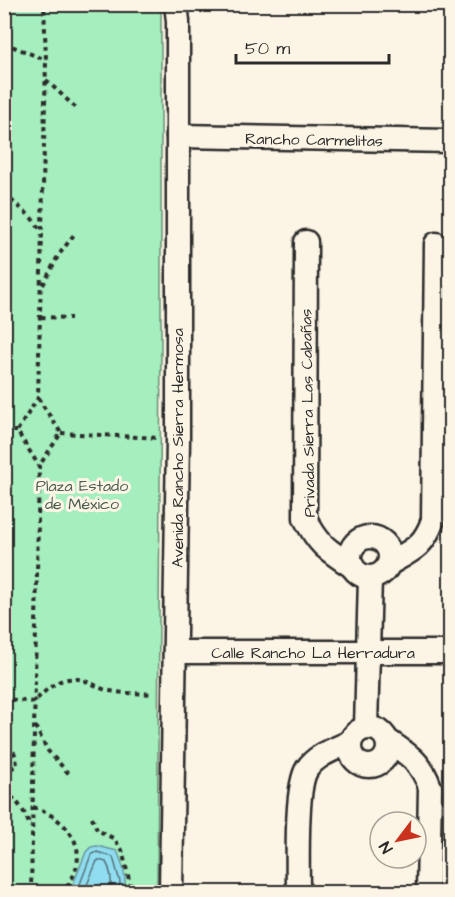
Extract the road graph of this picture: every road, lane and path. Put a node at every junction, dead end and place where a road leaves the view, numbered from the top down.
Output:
1 (44, 4) edge
2 (176, 4) edge
3 (4, 43) edge
4 (46, 60) junction
5 (45, 80) junction
6 (76, 108) dead end
7 (178, 136) junction
8 (450, 141) edge
9 (4, 194) edge
10 (76, 232) dead end
11 (43, 233) junction
12 (306, 242) dead end
13 (436, 244) dead end
14 (42, 288) junction
15 (41, 317) junction
16 (71, 318) dead end
17 (38, 398) junction
18 (4, 431) edge
19 (17, 431) junction
20 (61, 433) junction
21 (178, 439) junction
22 (39, 466) junction
23 (390, 562) junction
24 (350, 565) junction
25 (370, 579) junction
26 (175, 652) junction
27 (450, 652) edge
28 (369, 653) junction
29 (174, 696) junction
30 (6, 697) edge
31 (34, 702) junction
32 (34, 723) junction
33 (358, 735) junction
34 (4, 736) edge
35 (387, 740) junction
36 (4, 771) edge
37 (71, 776) dead end
38 (4, 791) edge
39 (33, 807) junction
40 (92, 817) dead end
41 (32, 834) junction
42 (31, 892) edge
43 (64, 892) edge
44 (132, 892) edge
45 (171, 892) edge
46 (298, 892) edge
47 (428, 892) edge

1 - 4 path
2 - 7 street, Avenida Rancho Sierra Hermosa
3 - 4 path
4 - 5 path
5 - 6 path
5 - 11 path
7 - 8 street, Rancho Carmelitas
7 - 21 street, Avenida Rancho Sierra Hermosa
9 - 11 path
10 - 14 path
11 - 14 path
12 - 24 street, Privada Sierra Las Cabañas
13 - 23 street
14 - 15 path
15 - 16 path
15 - 17 path
17 - 19 path
17 - 20 path
18 - 19 path
19 - 22 path
20 - 21 path
20 - 22 path
21 - 26 street, Avenida Rancho Sierra Hermosa
22 - 31 path
23 - 24 street
23 - 25 street
24 - 25 street
25 - 28 street
26 - 28 street, Calle Rancho La Herradura
26 - 29 street, Avenida Rancho Sierra Hermosa
27 - 28 street, Calle Rancho La Herradura
28 - 33 street
29 - 31 path
29 - 45 street, Avenida Rancho Sierra Hermosa
30 - 31 path
31 - 32 path
32 - 37 path
32 - 39 path
33 - 35 street
33 - 35 street
33 - 46 street
34 - 36 path
35 - 47 street
38 - 41 path
39 - 41 path
39 - 43 path
40 - 44 path
41 - 42 path

